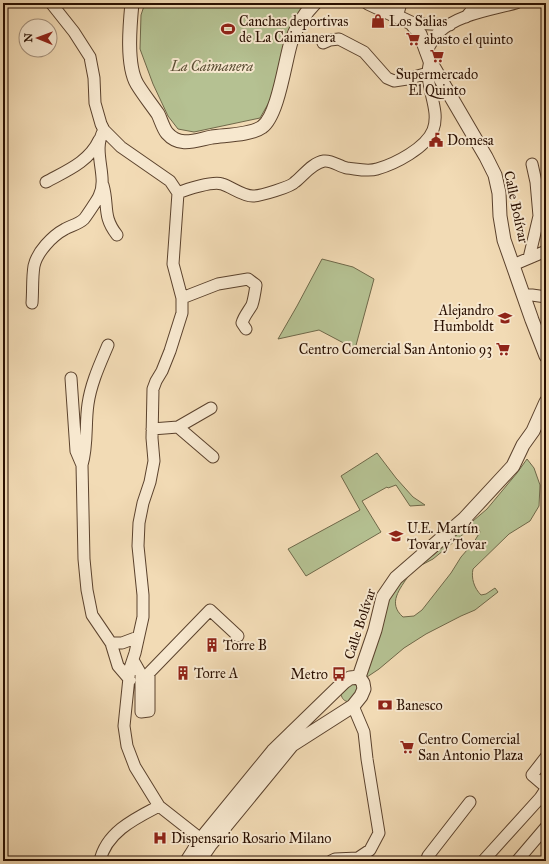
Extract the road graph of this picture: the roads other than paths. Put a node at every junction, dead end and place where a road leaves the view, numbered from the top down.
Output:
1 (51, 3) edge
2 (132, 3) edge
3 (315, 3) edge
4 (368, 3) edge
5 (401, 3) edge
6 (472, 3) edge
7 (516, 3) edge
8 (397, 17) junction
9 (466, 17) junction
10 (411, 23) junction
11 (451, 25) junction
12 (323, 43) dead end
13 (428, 62) junction
14 (102, 133) junction
15 (532, 164) dead end
16 (102, 181) junction
17 (46, 182) dead end
18 (178, 193) junction
19 (542, 214) edge
20 (117, 235) dead end
21 (546, 251) edge
22 (529, 258) junction
23 (513, 265) junction
24 (523, 295) junction
25 (546, 297) edge
26 (182, 298) junction
27 (32, 303) dead end
28 (246, 329) dead end
29 (108, 345) dead end
30 (546, 356) edge
31 (71, 378) dead end
32 (546, 402) edge
33 (211, 408) dead end
34 (178, 427) junction
35 (152, 429) junction
36 (213, 457) dead end
37 (82, 466) junction
38 (238, 636) dead end
39 (138, 637) junction
40 (111, 643) junction
41 (133, 660) junction
42 (359, 677) junction
43 (130, 680) junction
44 (340, 687) junction
45 (355, 703) junction
46 (546, 757) edge
47 (546, 788) edge
48 (470, 802) dead end
49 (159, 806) junction
50 (546, 827) edge
51 (201, 839) junction
52 (100, 861) edge
53 (186, 861) edge
54 (199, 861) edge
55 (331, 861) edge
56 (426, 861) edge
57 (483, 861) edge
58 (517, 861) edge

1 - 14 street
2 - 3 street
4 - 8 street
5 - 8 street
6 - 9 street
7 - 9 street
8 - 10 street
9 - 11 street
10 - 11 street
10 - 13 street, Calle Bolívar
11 - 13 street
12 - 13 street
13 - 18 street
13 - 23 street, Calle Bolívar
14 - 16 street
14 - 17 street
14 - 18 street
15 - 19 street
16 - 20 street
16 - 27 street
18 - 26 street
19 - 22 street
21 - 22 street
22 - 23 street
23 - 24 street, Calle Bolívar
24 - 25 street
24 - 30 street, Calle Bolívar
26 - 28 street
26 - 35 street
29 - 37 street
31 - 37 street
32 - 42 street, Calle Bolívar
33 - 34 street
34 - 35 street
34 - 36 street
35 - 39 street
37 - 40 street
38 - 41 street
39 - 40 street
39 - 41 street
40 - 43 street
41 - 43 street
42 - 44 street
42 - 45 street
43 - 49 street
44 - 45 street
44 - 51 street
45 - 54 street
45 - 55 street
46 - 47 street
47 - 57 street
48 - 56 street
49 - 51 street
49 - 52 street
50 - 58 street
51 - 53 street

